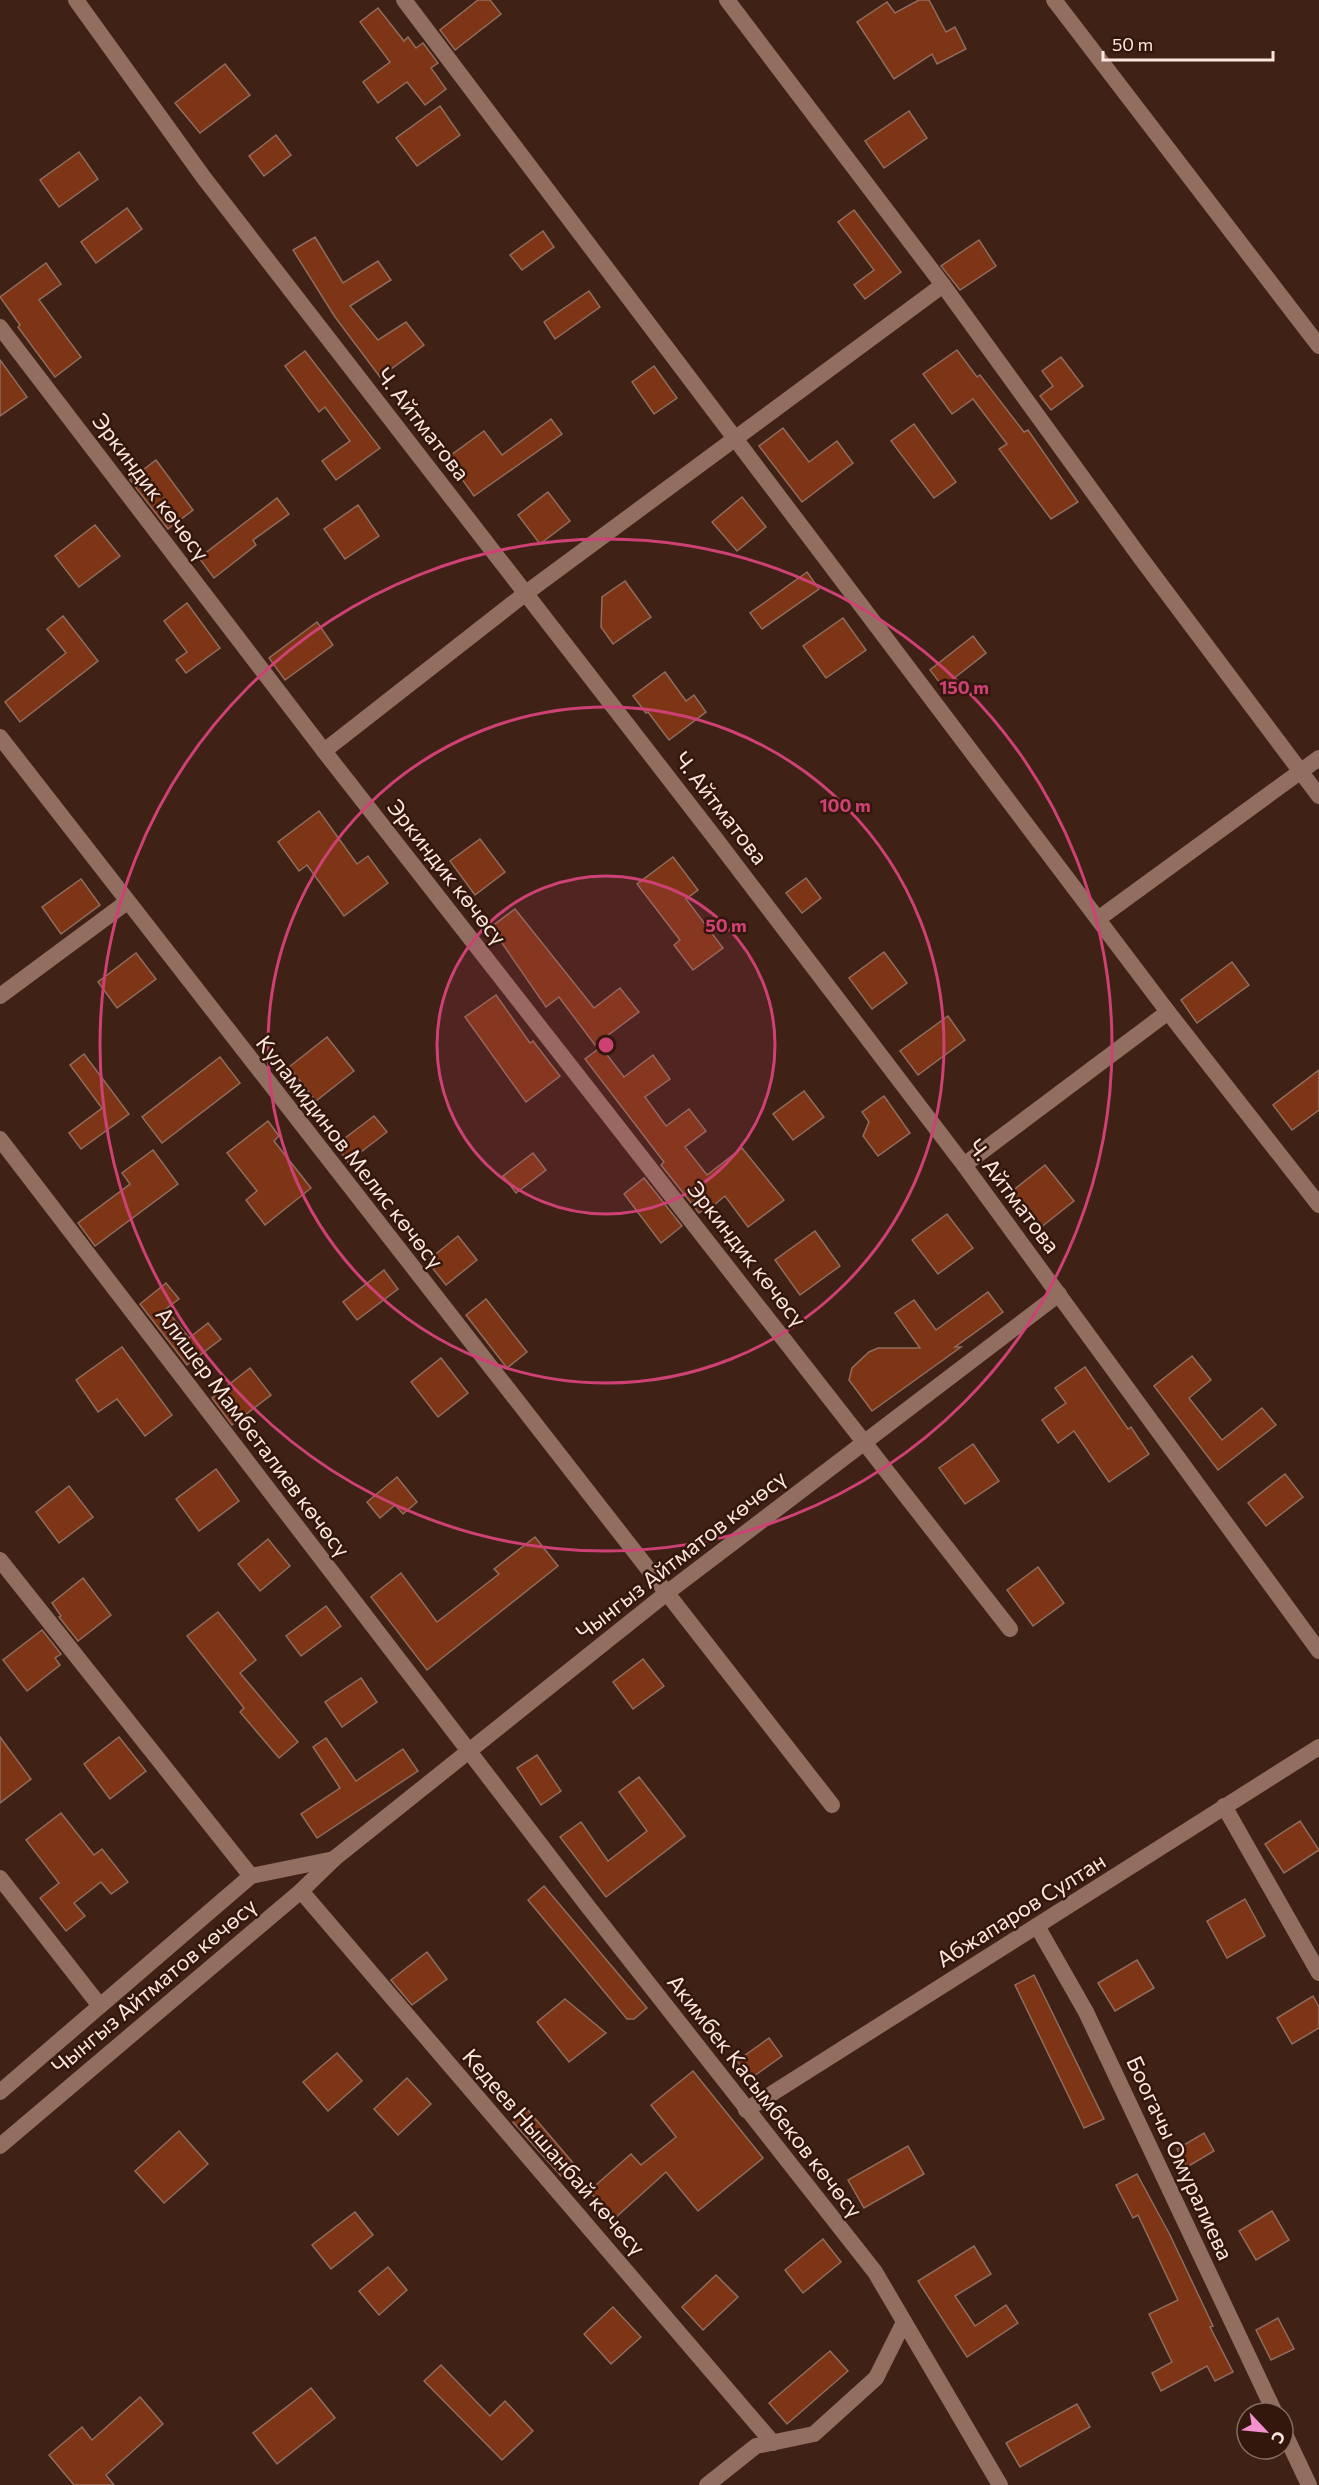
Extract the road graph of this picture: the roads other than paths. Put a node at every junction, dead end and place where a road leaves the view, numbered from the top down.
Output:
1 (76, 0) edge
2 (404, 0) edge
3 (727, 0) edge
4 (1054, 0) edge
5 (942, 285) junction
6 (0, 327) edge
7 (1319, 346) edge
8 (735, 439) junction
9 (526, 594) junction
10 (0, 737) edge
11 (324, 751) junction
12 (1319, 758) edge
13 (1301, 771) junction
14 (1319, 796) edge
15 (127, 902) junction
16 (1098, 919) junction
17 (0, 996) edge
18 (1168, 1012) junction
19 (0, 1139) edge
20 (964, 1165) junction
21 (1319, 1205) edge
22 (1059, 1294) junction
23 (865, 1440) junction
24 (0, 1560) edge
25 (668, 1592) junction
26 (1010, 1629) dead end
27 (1319, 1651) edge
28 (1319, 1747) edge
29 (469, 1752) junction
30 (832, 1804) dead end
31 (1224, 1806) junction
32 (335, 1858) junction
33 (251, 1876) junction
34 (0, 1878) edge
35 (301, 1891) junction
36 (1038, 1926) junction
37 (1319, 1973) edge
38 (100, 2006) junction
39 (0, 2092) edge
40 (746, 2110) junction
41 (0, 2146) edge
42 (904, 2322) junction
43 (1269, 2401) edge
44 (773, 2443) junction
45 (1295, 2455) edge
46 (707, 2485) edge
47 (1000, 2485) edge
48 (1309, 2485) edge

1 - 9 street, Ч. Айтматова
2 - 8 street
3 - 5 street
4 - 7 street
5 - 8 street
5 - 13 street
6 - 11 street, Эркиндик көчөсү
8 - 9 street
8 - 16 street
9 - 11 street
9 - 20 street, Ч. Айтматова
10 - 15 street, Куламидинов Мелис көчөсү
11 - 23 street, Эркиндик көчөсү
12 - 13 street
13 - 14 street
13 - 16 street
15 - 17 street
15 - 25 street, Куламидинов Мелис көчөсү
16 - 18 street
18 - 20 street
18 - 21 street
19 - 29 street, Алишер Мамбеталиев көчөсү
20 - 22 street, Ч. Айтматова
22 - 23 street, Чынгыз Айтматов көчөсү
22 - 27 street, Ч. Айтматова
23 - 25 street, Чынгыз Айтматов көчөсү
23 - 26 street, Эркиндик көчөсү
24 - 33 street
25 - 29 street, Чынгыз Айтматов көчөсү
25 - 30 street, Куламидинов Мелис көчөсү
28 - 31 street, Абжапаров Султан
29 - 32 street, Чынгыз Айтматов көчөсү
29 - 40 street, Акимбек Касымбеков көчөсү
31 - 36 street, Абжапаров Султан
31 - 37 street
32 - 33 street, Чынгыз Айтматов көчөсү
32 - 35 street, Чынгыз Айтматов көчөсү
33 - 38 street, Чынгыз Айтматов көчөсү
34 - 38 street
35 - 41 street, Чынгыз Айтматов көчөсү
35 - 44 street, Кедеев Нышанбай көчөсү
36 - 40 street, Абжапаров Султан
36 - 43 street, Боогачы Омуралиева
38 - 39 street, Чынгыз Айтматов көчөсү
40 - 42 street, Акимбек Касымбеков көчөсү
42 - 44 street
42 - 47 street, Акимбек Касымбеков көчөсү
44 - 46 street
45 - 48 street

